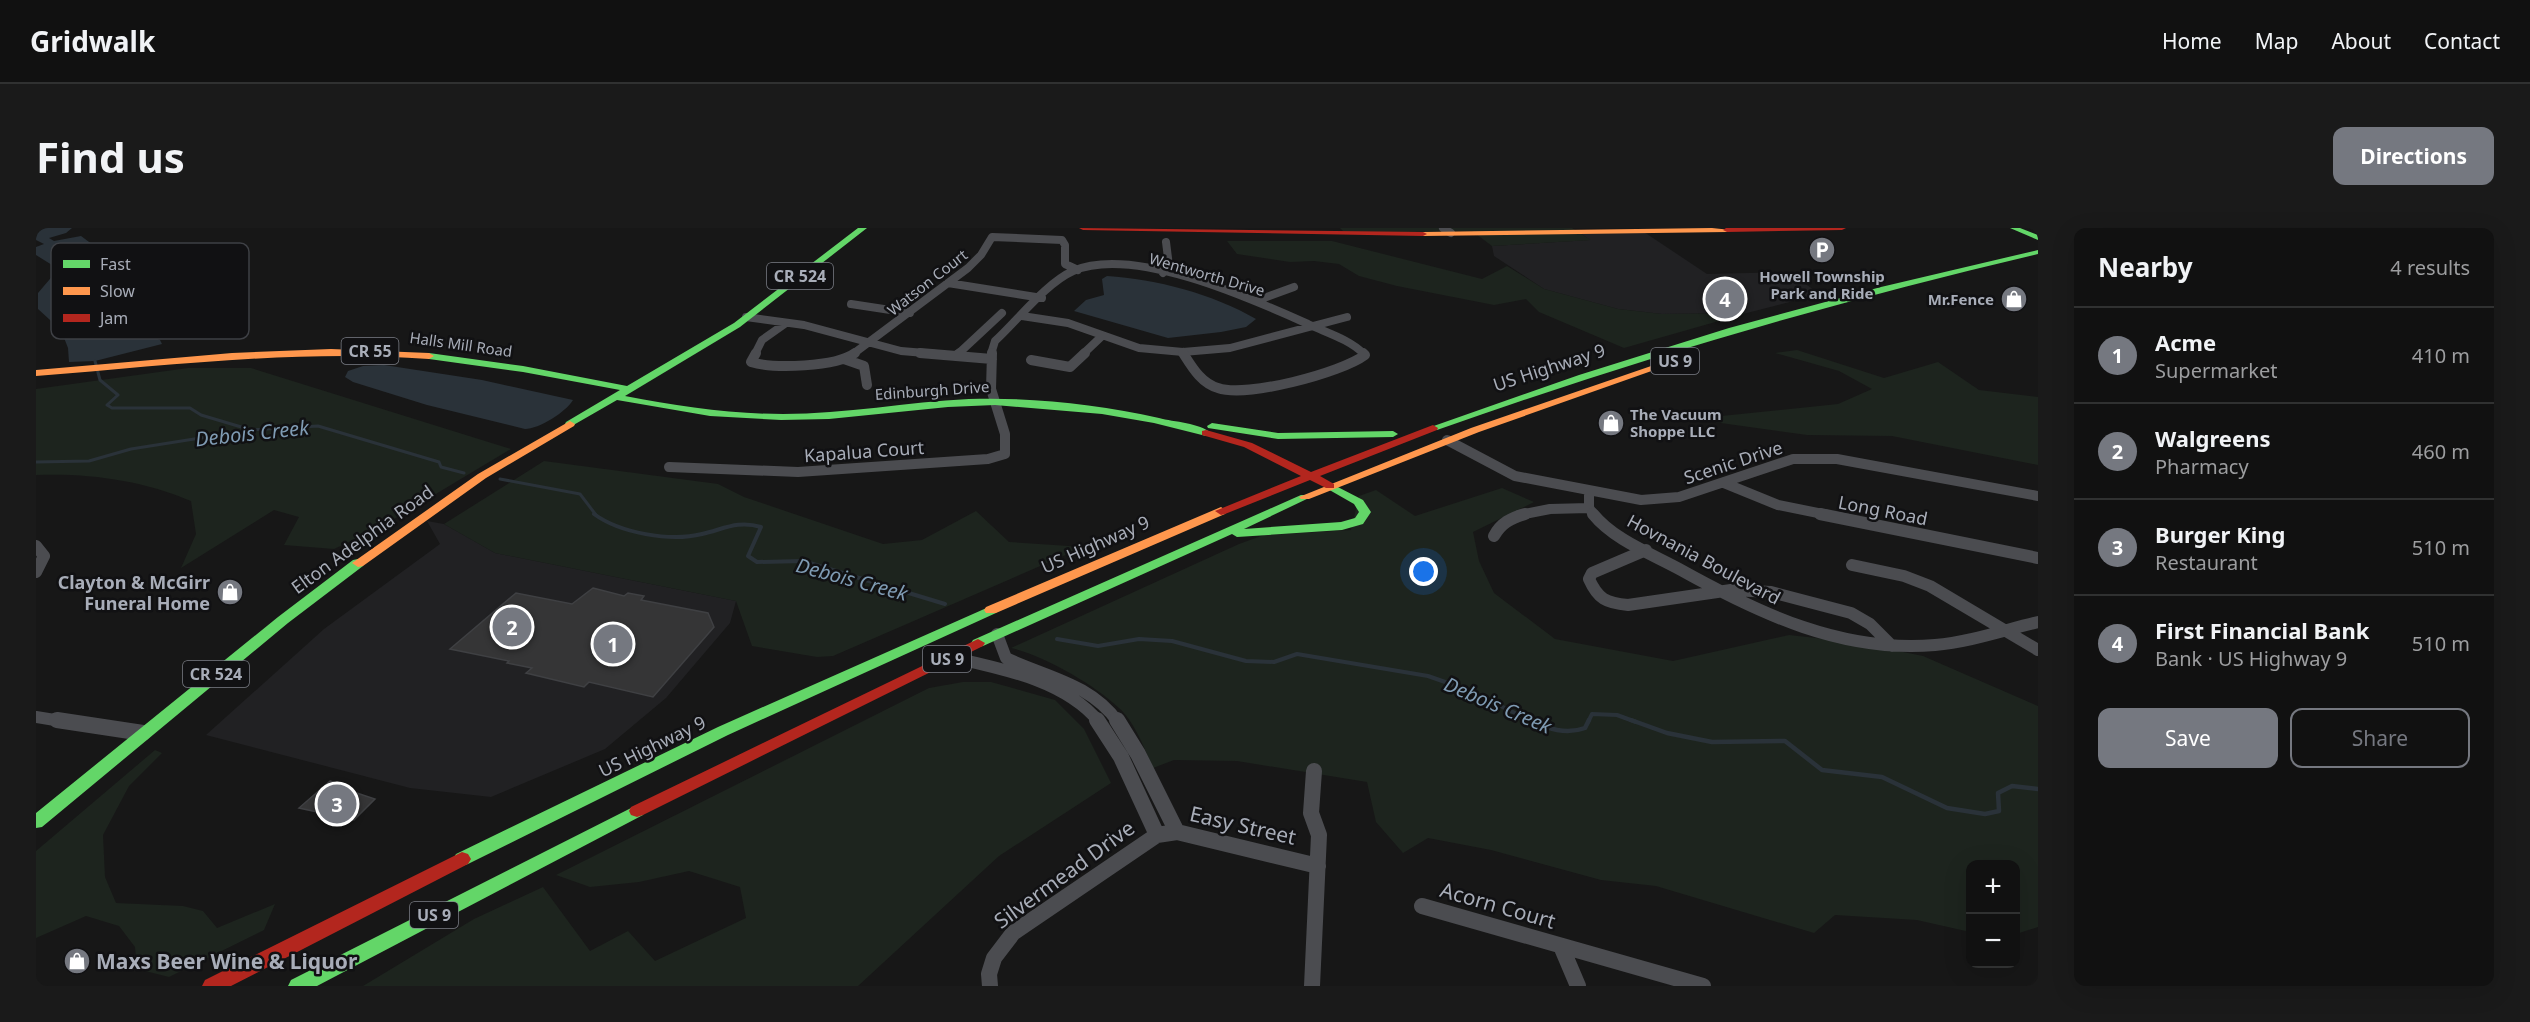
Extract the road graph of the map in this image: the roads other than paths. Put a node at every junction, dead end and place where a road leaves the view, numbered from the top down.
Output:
1 (863, 228) edge
2 (1083, 228) edge
3 (1842, 228) edge
4 (2014, 228) edge
5 (1354, 231) edge
6 (1447, 231) edge
7 (2038, 238) edge
8 (1166, 242) dead end
9 (2038, 252) edge
10 (2038, 264) edge
11 (1078, 270) junction
12 (1163, 273) junction
13 (948, 283) junction
14 (1294, 287) dead end
15 (1042, 298) junction
16 (1256, 301) junction
17 (852, 304) dead end
18 (910, 313) junction
19 (1002, 313) dead end
20 (1022, 316) junction
21 (1347, 317) dead end
22 (742, 321) junction
23 (786, 323) junction
24 (1314, 327) junction
25 (1102, 336) junction
26 (870, 343) junction
27 (1184, 352) junction
28 (956, 356) junction
29 (992, 358) junction
30 (844, 359) junction
31 (1031, 360) dead end
32 (109, 371) junction
33 (36, 373) edge
34 (83, 373) junction
35 (36, 380) edge
36 (867, 385) dead end
37 (629, 389) junction
38 (616, 397) junction
39 (993, 398) junction
40 (1212, 426) junction
41 (1417, 432) junction
42 (1278, 436) junction
43 (1447, 440) junction
44 (1248, 445) junction
45 (669, 467) dead end
46 (1306, 474) junction
47 (1724, 483) junction
48 (1330, 486) junction
49 (1589, 492) junction
50 (2038, 496) edge
51 (1588, 508) junction
52 (1220, 534) junction
53 (1494, 536) dead end
54 (36, 546) edge
55 (1646, 550) junction
56 (2038, 558) edge
57 (1852, 565) dead end
58 (36, 572) edge
59 (1718, 591) junction
60 (2038, 622) edge
61 (2004, 630) junction
62 (997, 634) junction
63 (1892, 646) junction
64 (2038, 650) edge
65 (950, 657) junction
66 (36, 717) edge
67 (143, 733) junction
68 (1134, 746) junction
69 (1117, 750) junction
70 (1314, 771) dead end
71 (36, 822) edge
72 (1177, 832) junction
73 (1157, 835) junction
74 (1318, 866) junction
75 (1422, 906) dead end
76 (1561, 946) junction
77 (212, 986) edge
78 (298, 986) edge
79 (990, 986) edge
80 (1312, 986) edge
81 (1578, 986) edge
82 (1703, 986) edge

1 - 22 main road, CR 524
2 - 5 main road
3 - 6 main road
4 - 7 main road
5 - 6 main road
8 - 12 street
9 - 41 main road, US Highway 9 / US 9
10 - 43 main road, US Highway 9 / US 9
11 - 12 street, Wentworth Drive
11 - 13 street, Watson Court
11 - 15 street, Wentworth Drive
12 - 16 street, Wentworth Drive
13 - 15 street
13 - 18 street, Watson Court
14 - 16 street
15 - 20 street, Wentworth Drive
16 - 24 street, Wentworth Drive
17 - 18 street
18 - 26 street, Watson Court
19 - 28 street
20 - 25 street
20 - 29 street, Wentworth Drive
21 - 24 street
22 - 23 street
22 - 37 main road, Elton Adelphia Road / CR 524
23 - 26 street
23 - 30 street
24 - 27 street
24 - 27 street, Wentworth Drive
25 - 27 street
25 - 31 street
26 - 28 street
26 - 30 street, Watson Court
28 - 29 street
29 - 39 street, Wentworth Drive
30 - 36 street
32 - 34 main road, Halls Mill Road / CR 55
32 - 37 main road, Halls Mill Road / CR 55
32 - 38 main road, Halls Mill Road / CR 55
33 - 34 main road, Halls Mill Road / CR 55
34 - 35 main road, Halls Mill Road / CR 55
37 - 38 main road, Elton Adelphia Road / CR 524
37 - 39 main road, Edinburgh Drive
38 - 39 main road, Edinburgh Drive
38 - 67 main road, Elton Adelphia Road / CR 524
39 - 40 main road, Edinburgh Drive
39 - 44 main road, Edinburgh Drive
39 - 45 street, Kapalua Court
40 - 42 main road
40 - 44 main road, Edinburgh Drive
41 - 42 main road
41 - 46 main road, US Highway 9 / US 9
42 - 44 main road
43 - 48 main road, US Highway 9 / US 9
43 - 49 street, Scenic Drive
44 - 46 main road, Edinburgh Drive
46 - 48 main road, Edinburgh Drive
46 - 77 main road, US Highway 9 / US 9
47 - 49 street, Scenic Drive
47 - 50 street, Scenic Drive
47 - 56 street, Long Road
48 - 52 main road, US Highway 9 / US 9
48 - 52 main road, Edinburgh Drive
49 - 51 street
51 - 53 street
51 - 55 street, Hovnania Boulevard
52 - 62 main road, US Highway 9 / US 9
54 - 58 street
55 - 59 street, Hovnania Boulevard
55 - 59 street
57 - 61 street
59 - 63 street, Hovnania Boulevard
59 - 63 street
60 - 61 street, Hovnania Boulevard
61 - 63 street, Hovnania Boulevard
61 - 64 street
62 - 65 main road, US Highway 9 / US 9
62 - 68 street
65 - 69 street
65 - 78 main road, US Highway 9 / US 9
66 - 67 street
67 - 71 main road, Elton Adelphia Road / CR 524
68 - 69 street
68 - 72 street
69 - 73 street
70 - 74 street, Easy Street
72 - 73 street, Easy Street
72 - 74 street, Easy Street
73 - 79 street, Silvermead Drive
74 - 80 street, Easy Street
75 - 76 street, Acorn Court
76 - 81 street
76 - 82 street, Acorn Court

